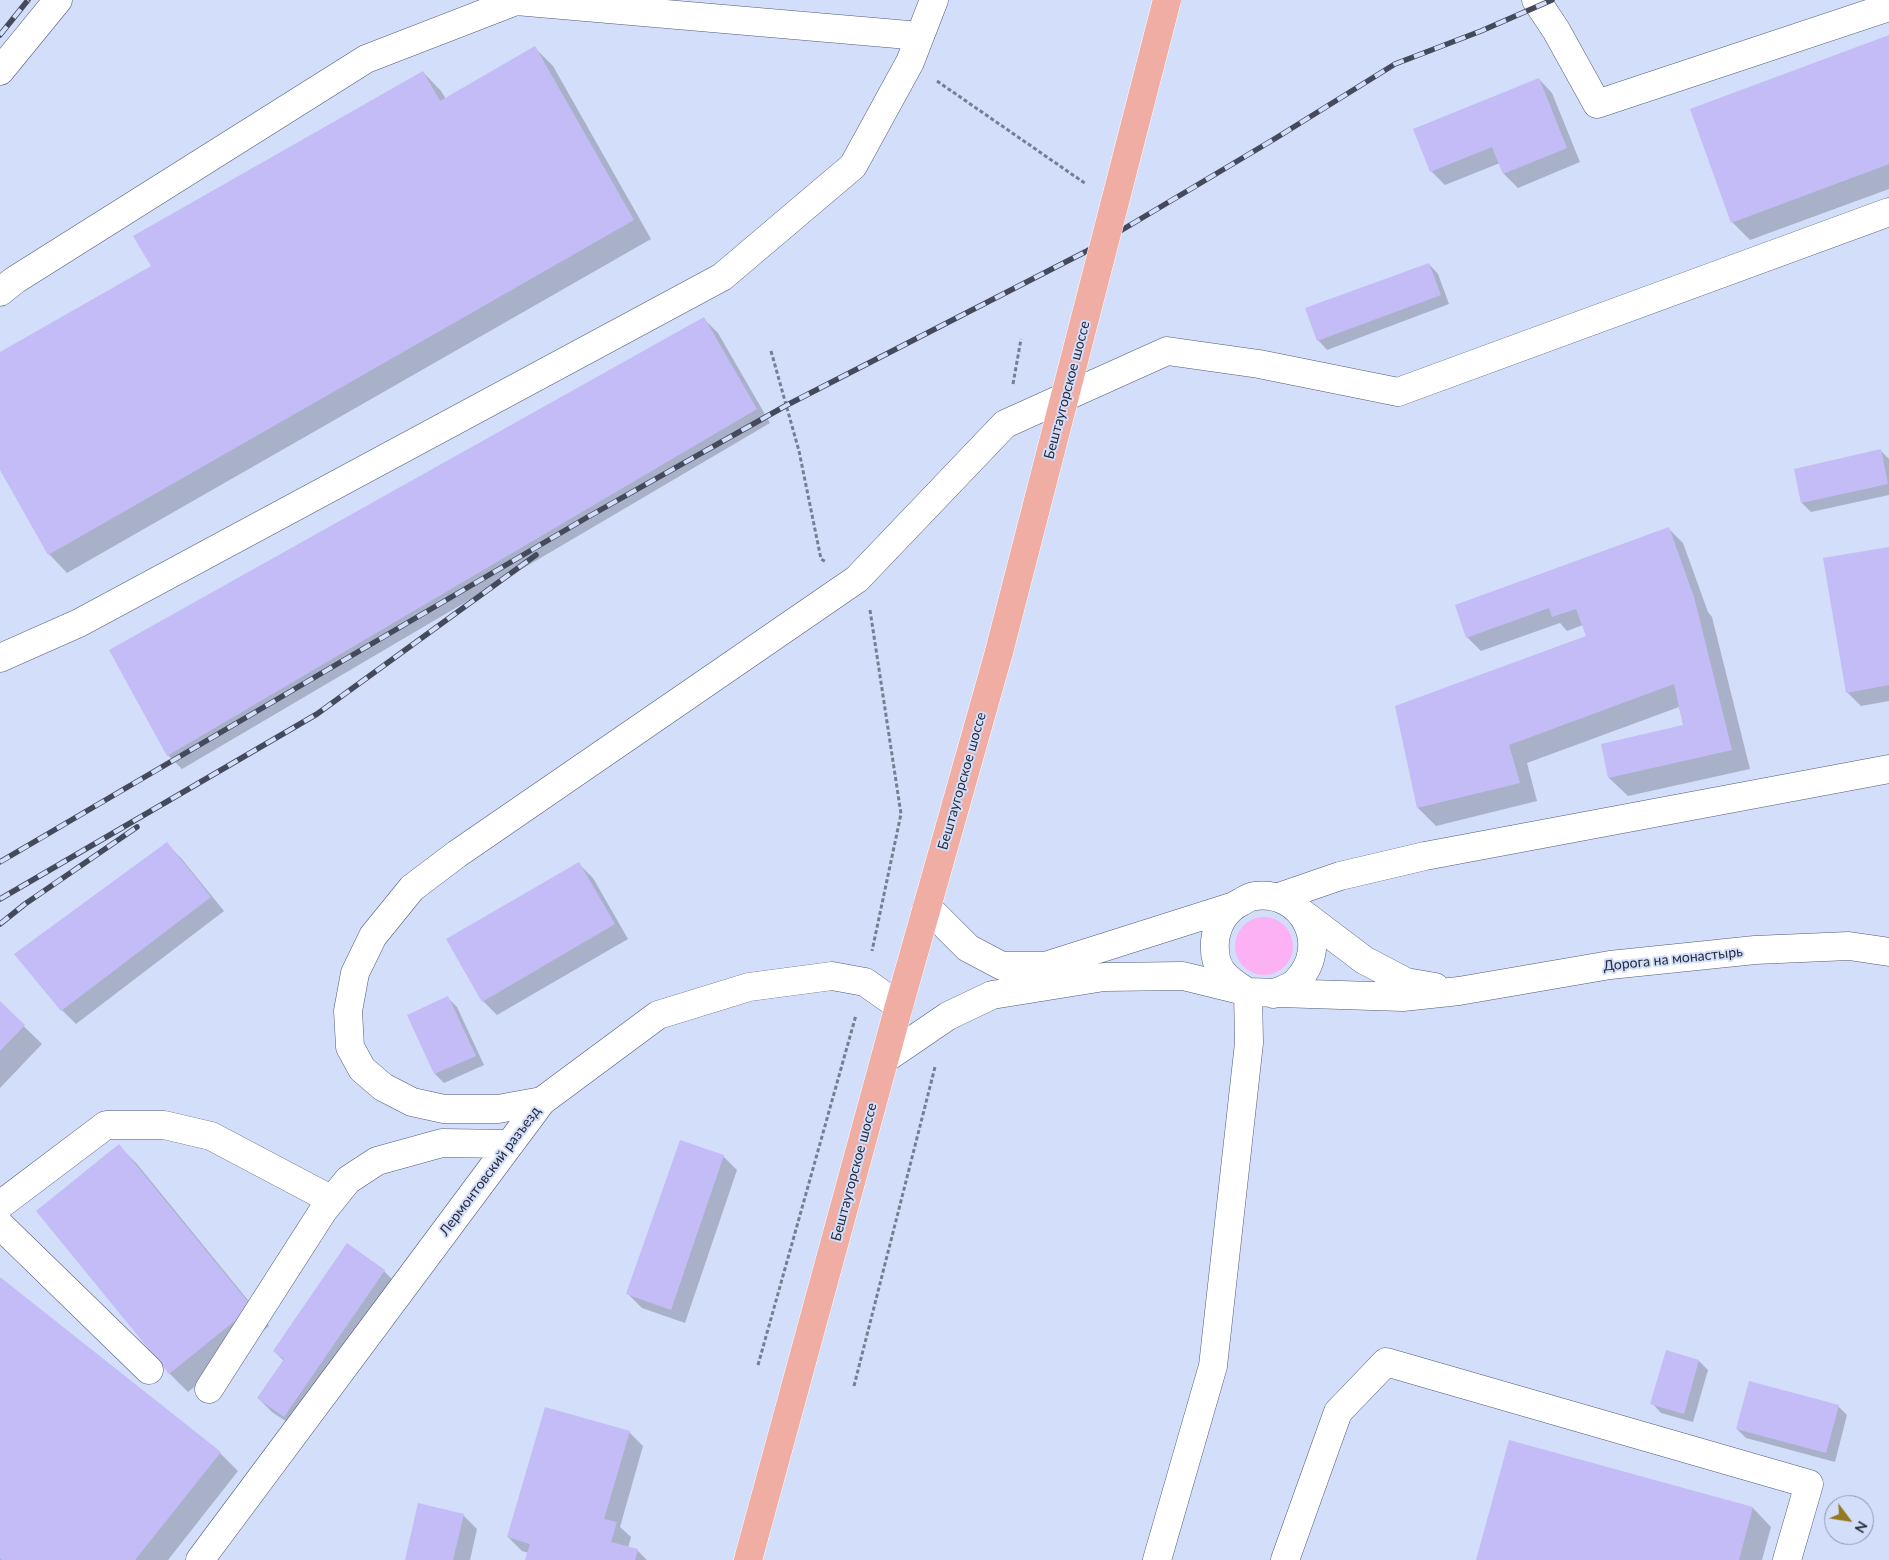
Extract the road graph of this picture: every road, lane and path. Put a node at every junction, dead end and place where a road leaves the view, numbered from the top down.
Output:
1 (58, 0) edge
2 (934, 0) edge
3 (1167, 0) edge
4 (1536, 0) edge
5 (1889, 7) edge
6 (920, 36) junction
7 (910, 62) junction
8 (0, 71) edge
9 (1093, 188) dead end
10 (1889, 212) edge
11 (0, 292) edge
12 (771, 351) dead end
13 (861, 574) junction
14 (0, 658) edge
15 (1889, 769) edge
16 (1290, 904) junction
17 (927, 907) junction
18 (1231, 907) junction
19 (1889, 952) edge
20 (865, 982) junction
21 (1459, 991) junction
22 (1261, 993) junction
23 (899, 1006) junction
24 (948, 1016) junction
25 (885, 1059) junction
26 (542, 1101) junction
27 (510, 1144) junction
28 (332, 1200) junction
29 (0, 1205) edge
30 (0, 1225) edge
31 (758, 1365) dead end
32 (148, 1370) dead end
33 (854, 1386) dead end
34 (209, 1388) dead end
35 (200, 1560) edge
36 (748, 1560) edge
37 (1157, 1560) edge
38 (1285, 1560) edge
39 (1787, 1560) edge

1 - 8 street
2 - 6 street
3 - 17 main road, Бештаугорское шоссе, bridge
4 - 5 street
6 - 7 street
6 - 11 street
7 - 9 path
7 - 14 street
10 - 13 street
12 - 13 path
13 - 20 path
13 - 26 street
15 - 16 street
16 - 18 street
16 - 21 street
16 - 22 street
17 - 18 street
17 - 23 main road, Бештаугорское шоссе
18 - 22 street
19 - 21 street, Дорога на монастырь
20 - 23 street, Лермонтовский разъезд
20 - 26 street, Лермонтовский разъезд
20 - 31 path
21 - 22 street, Дорога на монастырь
22 - 24 street, Дорога на монастырь
22 - 37 street
23 - 25 main road, Бештаугорское шоссе
24 - 25 street, Дорога на монастырь
24 - 33 path
25 - 36 main road, Бештаугорское шоссе
26 - 27 street, Лермонтовский разъезд
27 - 28 street
27 - 35 street, Лермонтовский разъезд
28 - 29 street
28 - 34 street
30 - 32 street
38 - 39 street

